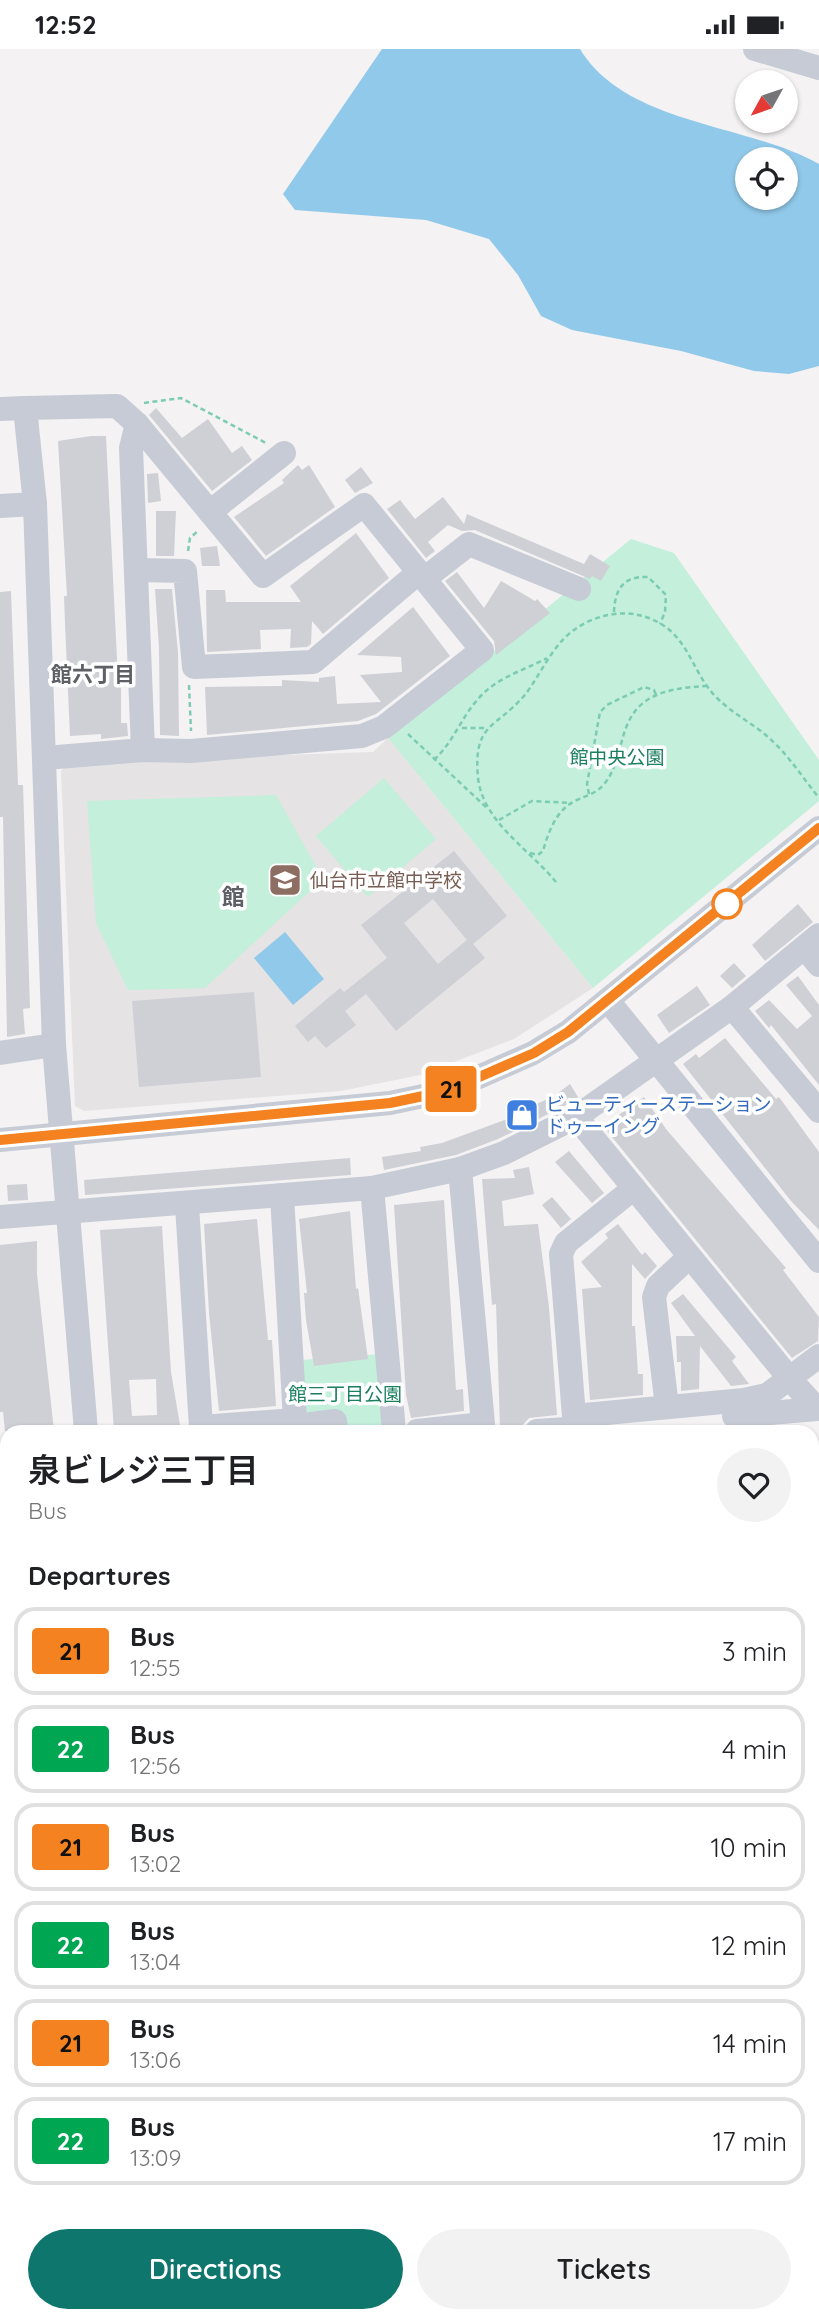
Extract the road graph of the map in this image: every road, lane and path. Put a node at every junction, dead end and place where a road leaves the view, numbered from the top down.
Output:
1 (755, 49) edge
2 (819, 68) edge
3 (117, 406) junction
4 (26, 408) junction
5 (0, 409) edge
6 (136, 424) junction
7 (284, 453) joint
8 (35, 504) junction
9 (0, 506) edge
10 (213, 515) junction
11 (138, 570) junction
12 (185, 571) junction
13 (422, 575) junction
14 (579, 589) dead end
15 (614, 612) junction
16 (660, 624) junction
17 (550, 656) junction
18 (194, 667) junction
19 (706, 686) junction
20 (656, 695) junction
21 (392, 721) junction
22 (461, 728) junction
23 (487, 728) junction
24 (143, 750) junction
25 (191, 751) junction
26 (45, 758) junction
27 (434, 760) junction
28 (589, 795) junction
29 (819, 798) edge
30 (571, 803) junction
31 (489, 810) junction
32 (498, 821) junction
33 (819, 828) edge
34 (530, 853) junction
35 (556, 881) dead end
36 (814, 949) edge
37 (609, 1002) junction
38 (732, 1007) junction
39 (54, 1045) junction
40 (0, 1053) edge
41 (656, 1061) junction
42 (819, 1111) edge
43 (576, 1118) junction
44 (60, 1135) junction
45 (0, 1140) edge
46 (460, 1169) junction
47 (372, 1188) junction
48 (634, 1188) junction
49 (282, 1195) junction
50 (187, 1205) junction
51 (68, 1210) junction
52 (0, 1217) edge
53 (689, 1257) junction
54 (819, 1261) edge
55 (819, 1356) edge
56 (790, 1379) junction
57 (667, 1407) junction
58 (818, 1414) edge
59 (86, 1425) edge
60 (201, 1425) edge
61 (217, 1425) edge
62 (303, 1425) edge
63 (335, 1425) edge
64 (393, 1425) edge
65 (474, 1425) edge
66 (636, 1425) edge
67 (773, 1425) edge

1 - 2 street
3 - 4 street
3 - 6 street
3 - 7 path
4 - 5 street
4 - 8 street
6 - 10 street
6 - 11 street
7 - 10 street
8 - 9 street
8 - 26 street
10 - 12 path
10 - 13 street
11 - 12 street
11 - 24 street
12 - 18 street
13 - 14 street
13 - 18 street
13 - 21 street
15 - 16 path
15 - 16 path
15 - 17 path
16 - 19 path
17 - 22 path
17 - 23 path
18 - 25 path
19 - 20 path
19 - 29 path
20 - 28 path
20 - 28 path
21 - 25 street
21 - 27 path
22 - 23 path
22 - 27 path
23 - 31 path
24 - 25 street
24 - 26 street
26 - 39 street
27 - 31 path
28 - 30 path
30 - 32 path
30 - 34 path
31 - 32 path
32 - 34 path
33 - 37 street
34 - 35 path
36 - 38 street
37 - 41 street
37 - 44 street
38 - 41 street
38 - 42 street
39 - 40 street
39 - 44 street
41 - 43 street
41 - 54 street
43 - 46 street
43 - 48 street
44 - 45 street
44 - 51 street
46 - 47 street
46 - 65 street
47 - 49 street
47 - 64 street
48 - 53 street
48 - 57 street
49 - 50 street
49 - 61 street
50 - 51 street
50 - 60 street
51 - 52 street
51 - 59 street
53 - 56 street
53 - 57 street
55 - 56 street
56 - 57 street
56 - 58 street
58 - 66 street
58 - 67 street
62 - 63 street

